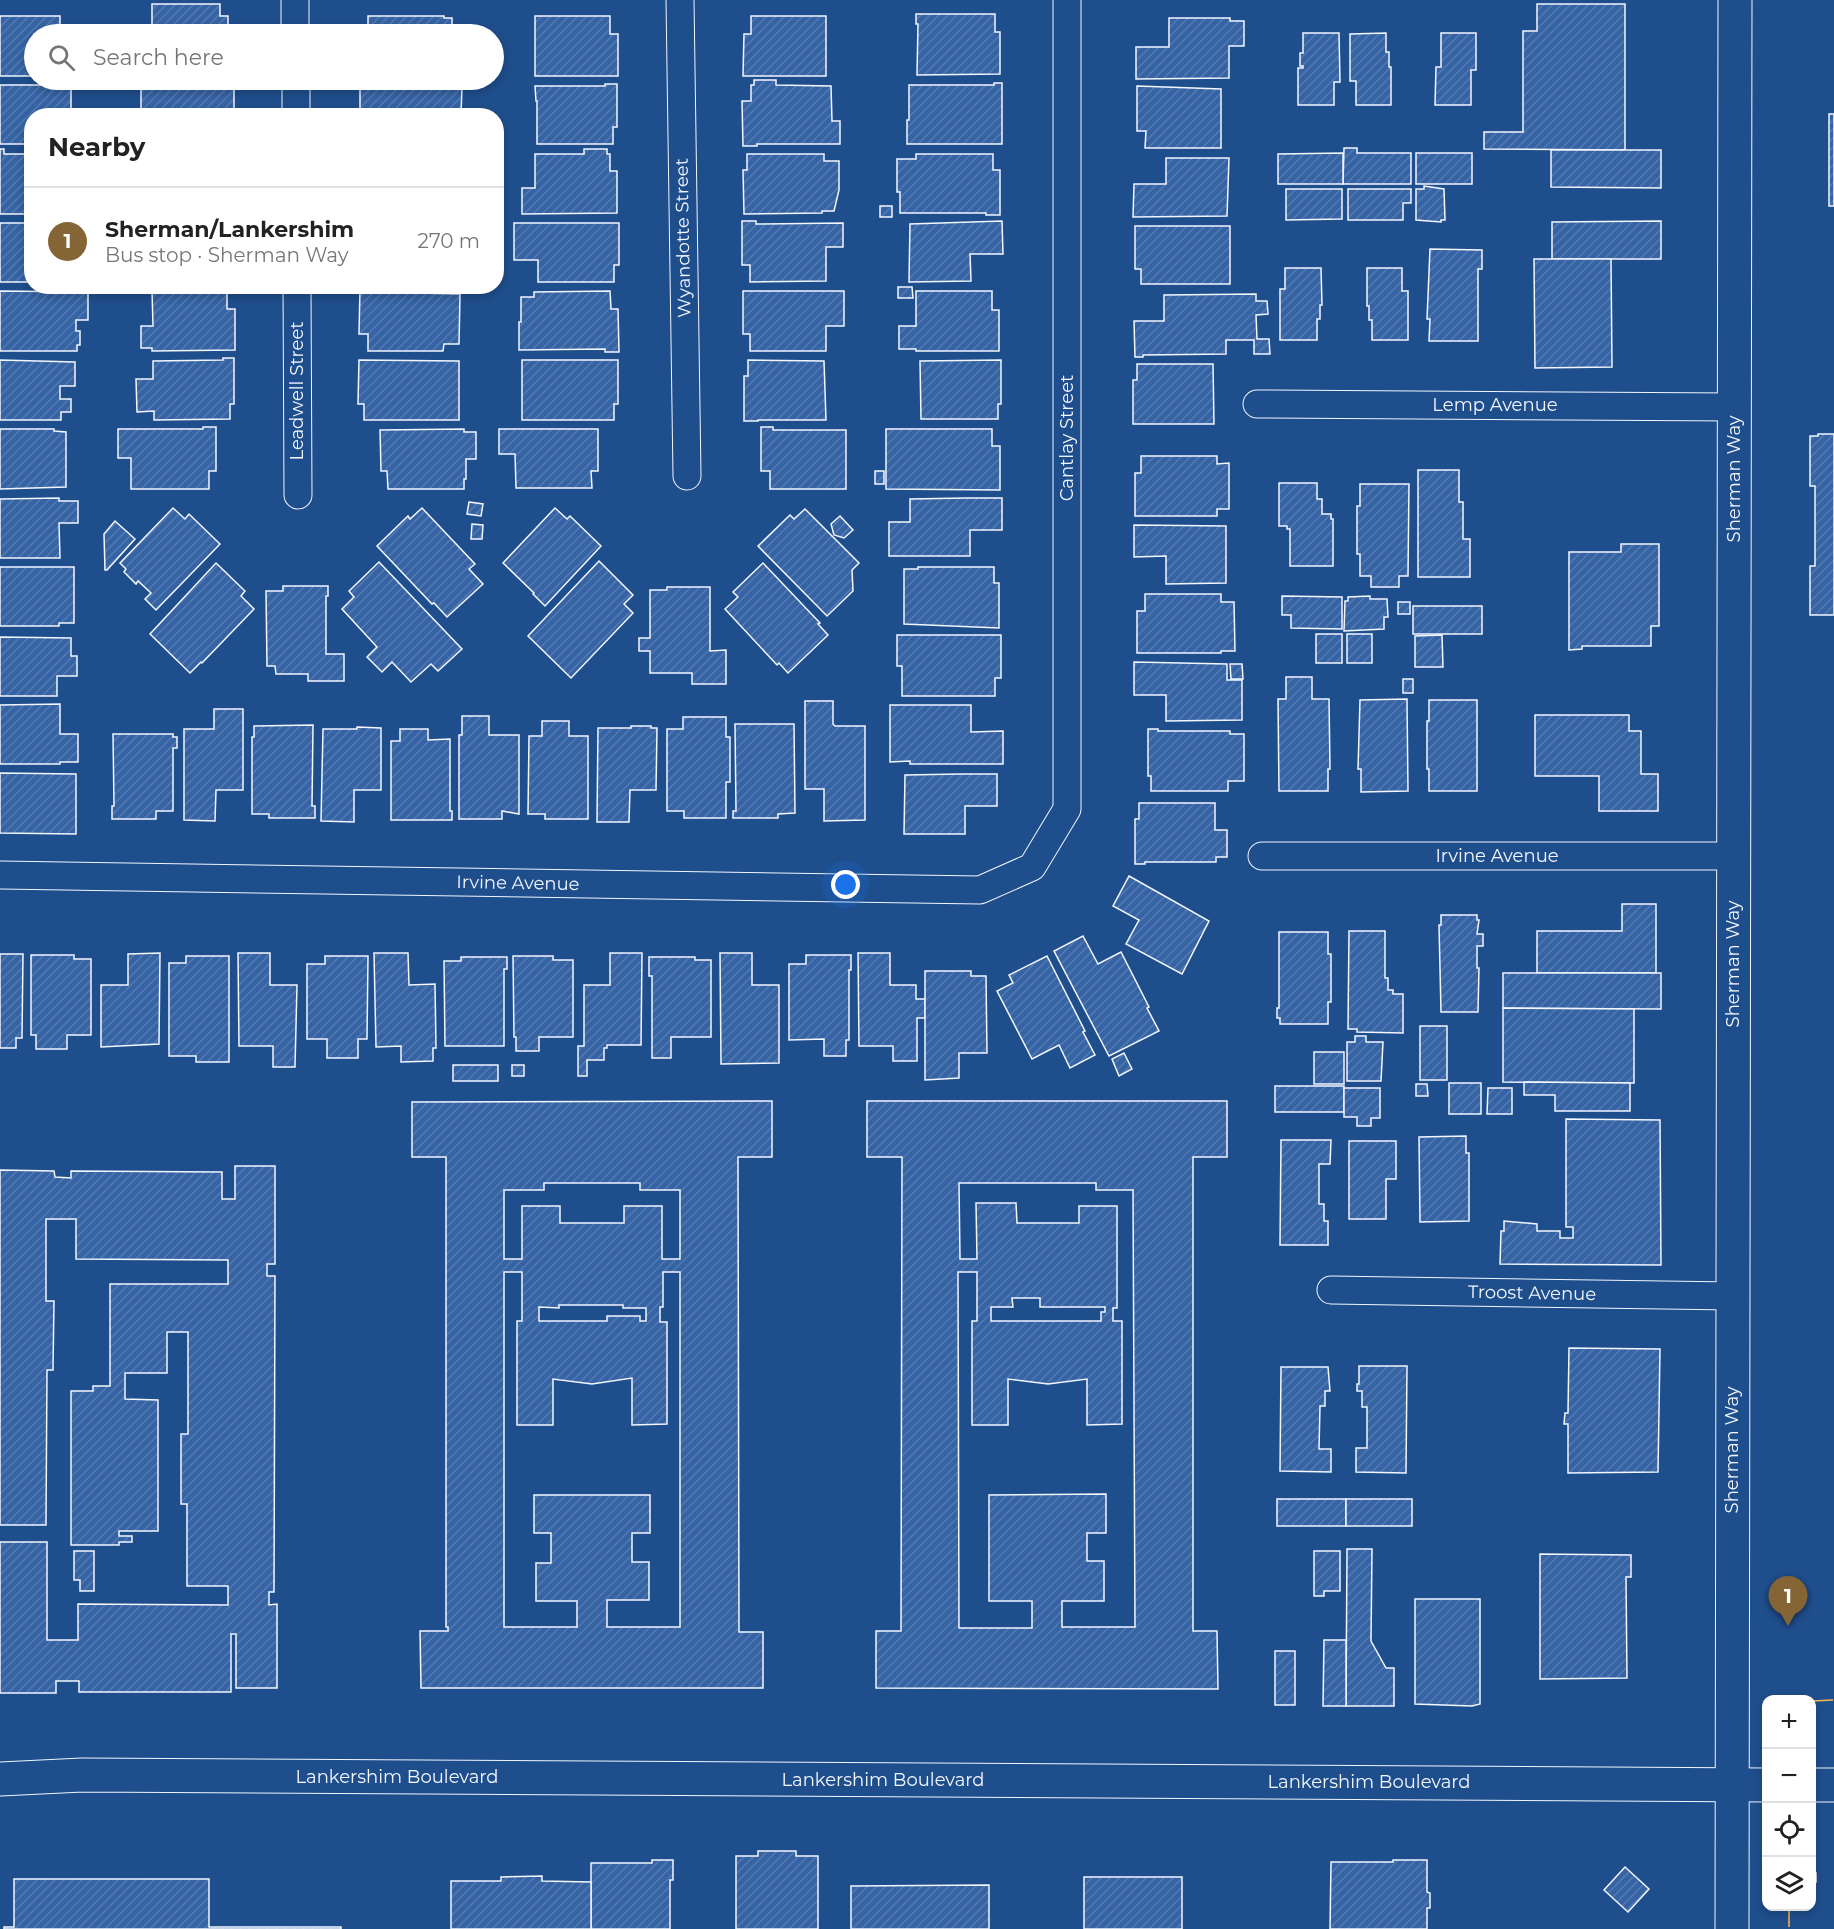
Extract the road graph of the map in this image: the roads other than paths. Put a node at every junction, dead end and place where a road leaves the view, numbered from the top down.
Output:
1 (295, 0) edge
2 (680, 0) edge
3 (1067, 0) edge
4 (1735, 0) edge
5 (295, 24) edge
6 (296, 90) edge
7 (296, 108) edge
8 (297, 294) edge
9 (1257, 404) dead end
10 (1734, 407) junction
11 (687, 477) dead end
12 (298, 495) dead end
13 (1262, 856) dead end
14 (1733, 856) junction
15 (1032, 867) joint
16 (0, 875) edge
17 (1330, 1290) dead end
18 (1733, 1296) junction
19 (0, 1779) edge
20 (1732, 1785) junction
21 (1762, 1785) edge
22 (1816, 1785) edge
23 (1834, 1785) edge
24 (1732, 1929) edge

1 - 5 street
2 - 11 street, Wyandotte Street
3 - 15 street, Cantlay Street
4 - 10 main road, Sherman Way
6 - 7 street
8 - 12 street, Leadwell Street
9 - 10 street, Lemp Avenue
10 - 14 main road, Sherman Way
13 - 14 street, Irvine Avenue
14 - 18 main road, Sherman Way
15 - 16 street, Irvine Avenue
17 - 18 street, Troost Avenue
18 - 20 main road, Sherman Way
19 - 20 main road, Lankershim Boulevard
20 - 21 main road, Lankershim Boulevard
20 - 24 main road, Sherman Way
22 - 23 main road

